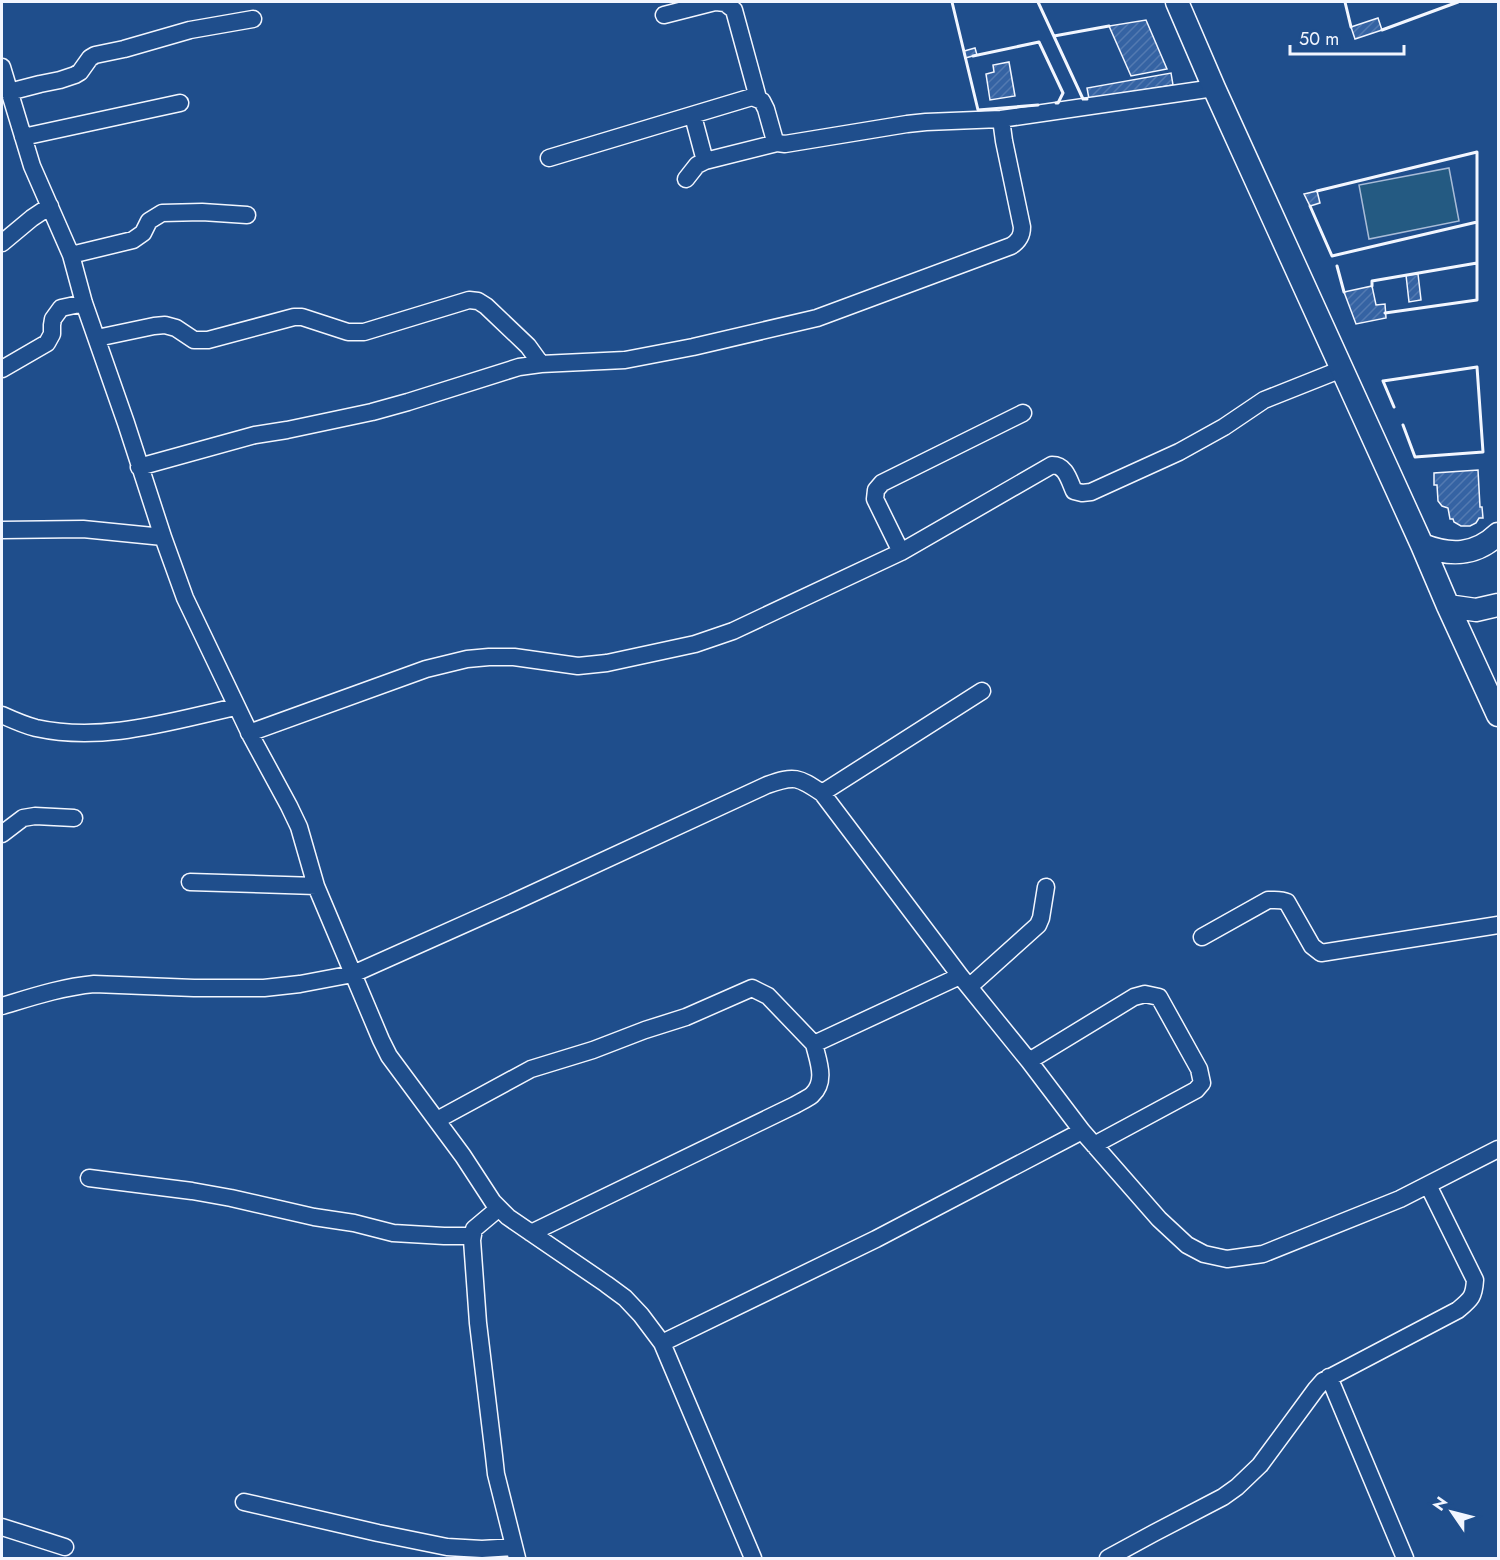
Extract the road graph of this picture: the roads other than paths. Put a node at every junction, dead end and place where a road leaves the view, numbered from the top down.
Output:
1 (715, 2) edge
2 (1178, 2) edge
3 (664, 15) dead end
4 (253, 19) dead end
5 (2, 66) edge
6 (1215, 88) junction
7 (9, 92) junction
8 (758, 98) junction
9 (180, 103) dead end
10 (693, 116) junction
11 (1001, 119) junction
12 (23, 137) junction
13 (777, 143) junction
14 (549, 158) dead end
15 (705, 161) junction
16 (686, 179) dead end
17 (50, 206) junction
18 (247, 215) dead end
19 (2, 243) edge
20 (71, 255) junction
21 (84, 303) junction
22 (96, 338) junction
23 (542, 364) junction
24 (2, 369) edge
25 (1342, 369) junction
26 (1023, 413) dead end
27 (139, 467) junction
28 (2, 530) edge
29 (1498, 534) edge
30 (163, 537) junction
31 (1422, 545) junction
32 (901, 552) junction
33 (1498, 605) edge
34 (1448, 606) junction
35 (982, 691) dead end
36 (236, 707) junction
37 (2, 715) edge
38 (1498, 715) edge
39 (249, 733) junction
40 (822, 793) junction
41 (74, 818) dead end
42 (2, 834) edge
43 (189, 882) dead end
44 (316, 885) junction
45 (1046, 887) dead end
46 (1498, 925) edge
47 (1202, 937) dead end
48 (353, 974) junction
49 (964, 981) junction
50 (2, 1006) edge
51 (814, 1044) junction
52 (1029, 1061) junction
53 (437, 1120) junction
54 (1082, 1131) junction
55 (1094, 1145) junction
56 (1498, 1149) edge
57 (89, 1178) dead end
58 (1428, 1185) junction
59 (499, 1208) junction
60 (531, 1233) junction
61 (472, 1236) junction
62 (662, 1343) junction
63 (1329, 1377) junction
64 (244, 1502) dead end
65 (2, 1527) edge
66 (65, 1548) dead end
67 (515, 1553) edge
68 (753, 1558) edge
69 (1108, 1558) edge
70 (1405, 1558) edge

1 - 3 street
1 - 8 street
2 - 6 main road
4 - 7 street
5 - 7 street
6 - 11 street
6 - 25 main road
7 - 12 street
8 - 10 street
8 - 13 street
9 - 12 street
10 - 14 street
10 - 15 street
11 - 13 street
11 - 23 street
12 - 17 street
13 - 15 street
15 - 16 street
17 - 19 street
17 - 20 street
18 - 20 street
20 - 21 street
21 - 22 street
21 - 24 street
22 - 23 street
22 - 27 street
23 - 27 street
25 - 31 main road
25 - 32 street
26 - 32 street
27 - 30 street
28 - 30 street
29 - 31 main road
30 - 36 street
31 - 34 main road
32 - 39 street
33 - 34 main road
34 - 38 main road
35 - 40 street
36 - 37 street
36 - 39 street
39 - 44 street
40 - 48 street
40 - 49 street
41 - 42 street
43 - 44 street
44 - 48 street
45 - 49 street
46 - 47 street
48 - 50 street
48 - 53 street
49 - 51 street
49 - 52 street
51 - 53 street
51 - 60 street
52 - 54 street
52 - 55 street
53 - 59 street
54 - 55 street
54 - 62 street
55 - 58 street
56 - 58 street
57 - 61 street
58 - 63 street
59 - 60 street
59 - 61 street
60 - 62 street
61 - 67 street
62 - 68 street
63 - 69 street
63 - 70 street
64 - 67 street
65 - 66 street

